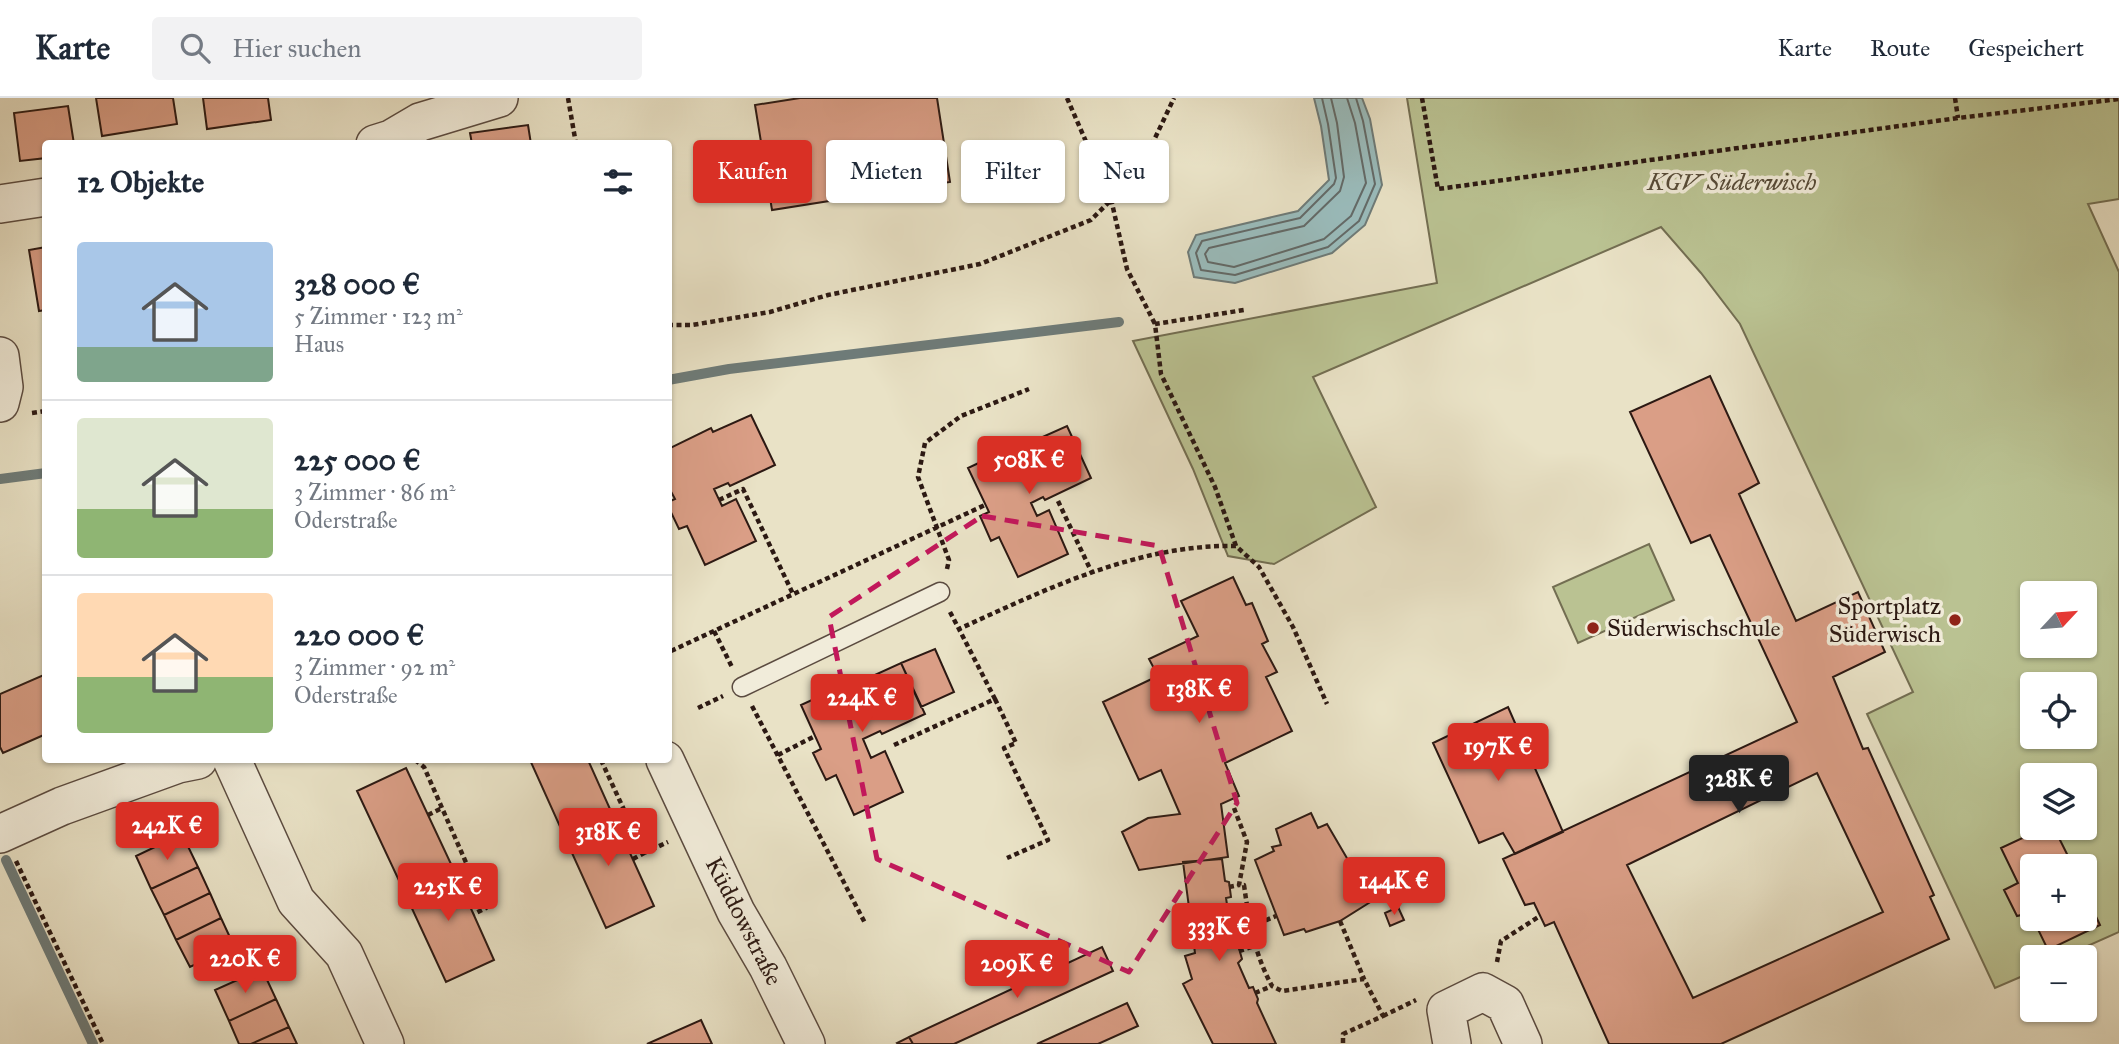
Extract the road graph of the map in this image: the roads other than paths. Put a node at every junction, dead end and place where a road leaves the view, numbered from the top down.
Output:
1 (499, 98) edge
2 (418, 110) edge
3 (388, 140) edge
4 (42, 198) edge
5 (0, 204) edge
6 (0, 356) edge
7 (0, 403) edge
8 (940, 592) road end
9 (742, 687) road end
10 (182, 763) edge
11 (233, 763) edge
12 (666, 763) edge
13 (7, 846) edge
14 (385, 1044) edge
15 (806, 1044) edge
16 (1452, 1044) edge
17 (1523, 1044) edge

1 - 2 street
2 - 3 street
4 - 5 street
6 - 7 street
8 - 9 lane
10 - 13 street
11 - 14 street
12 - 15 street, Küddowstraße
16 - 17 street

